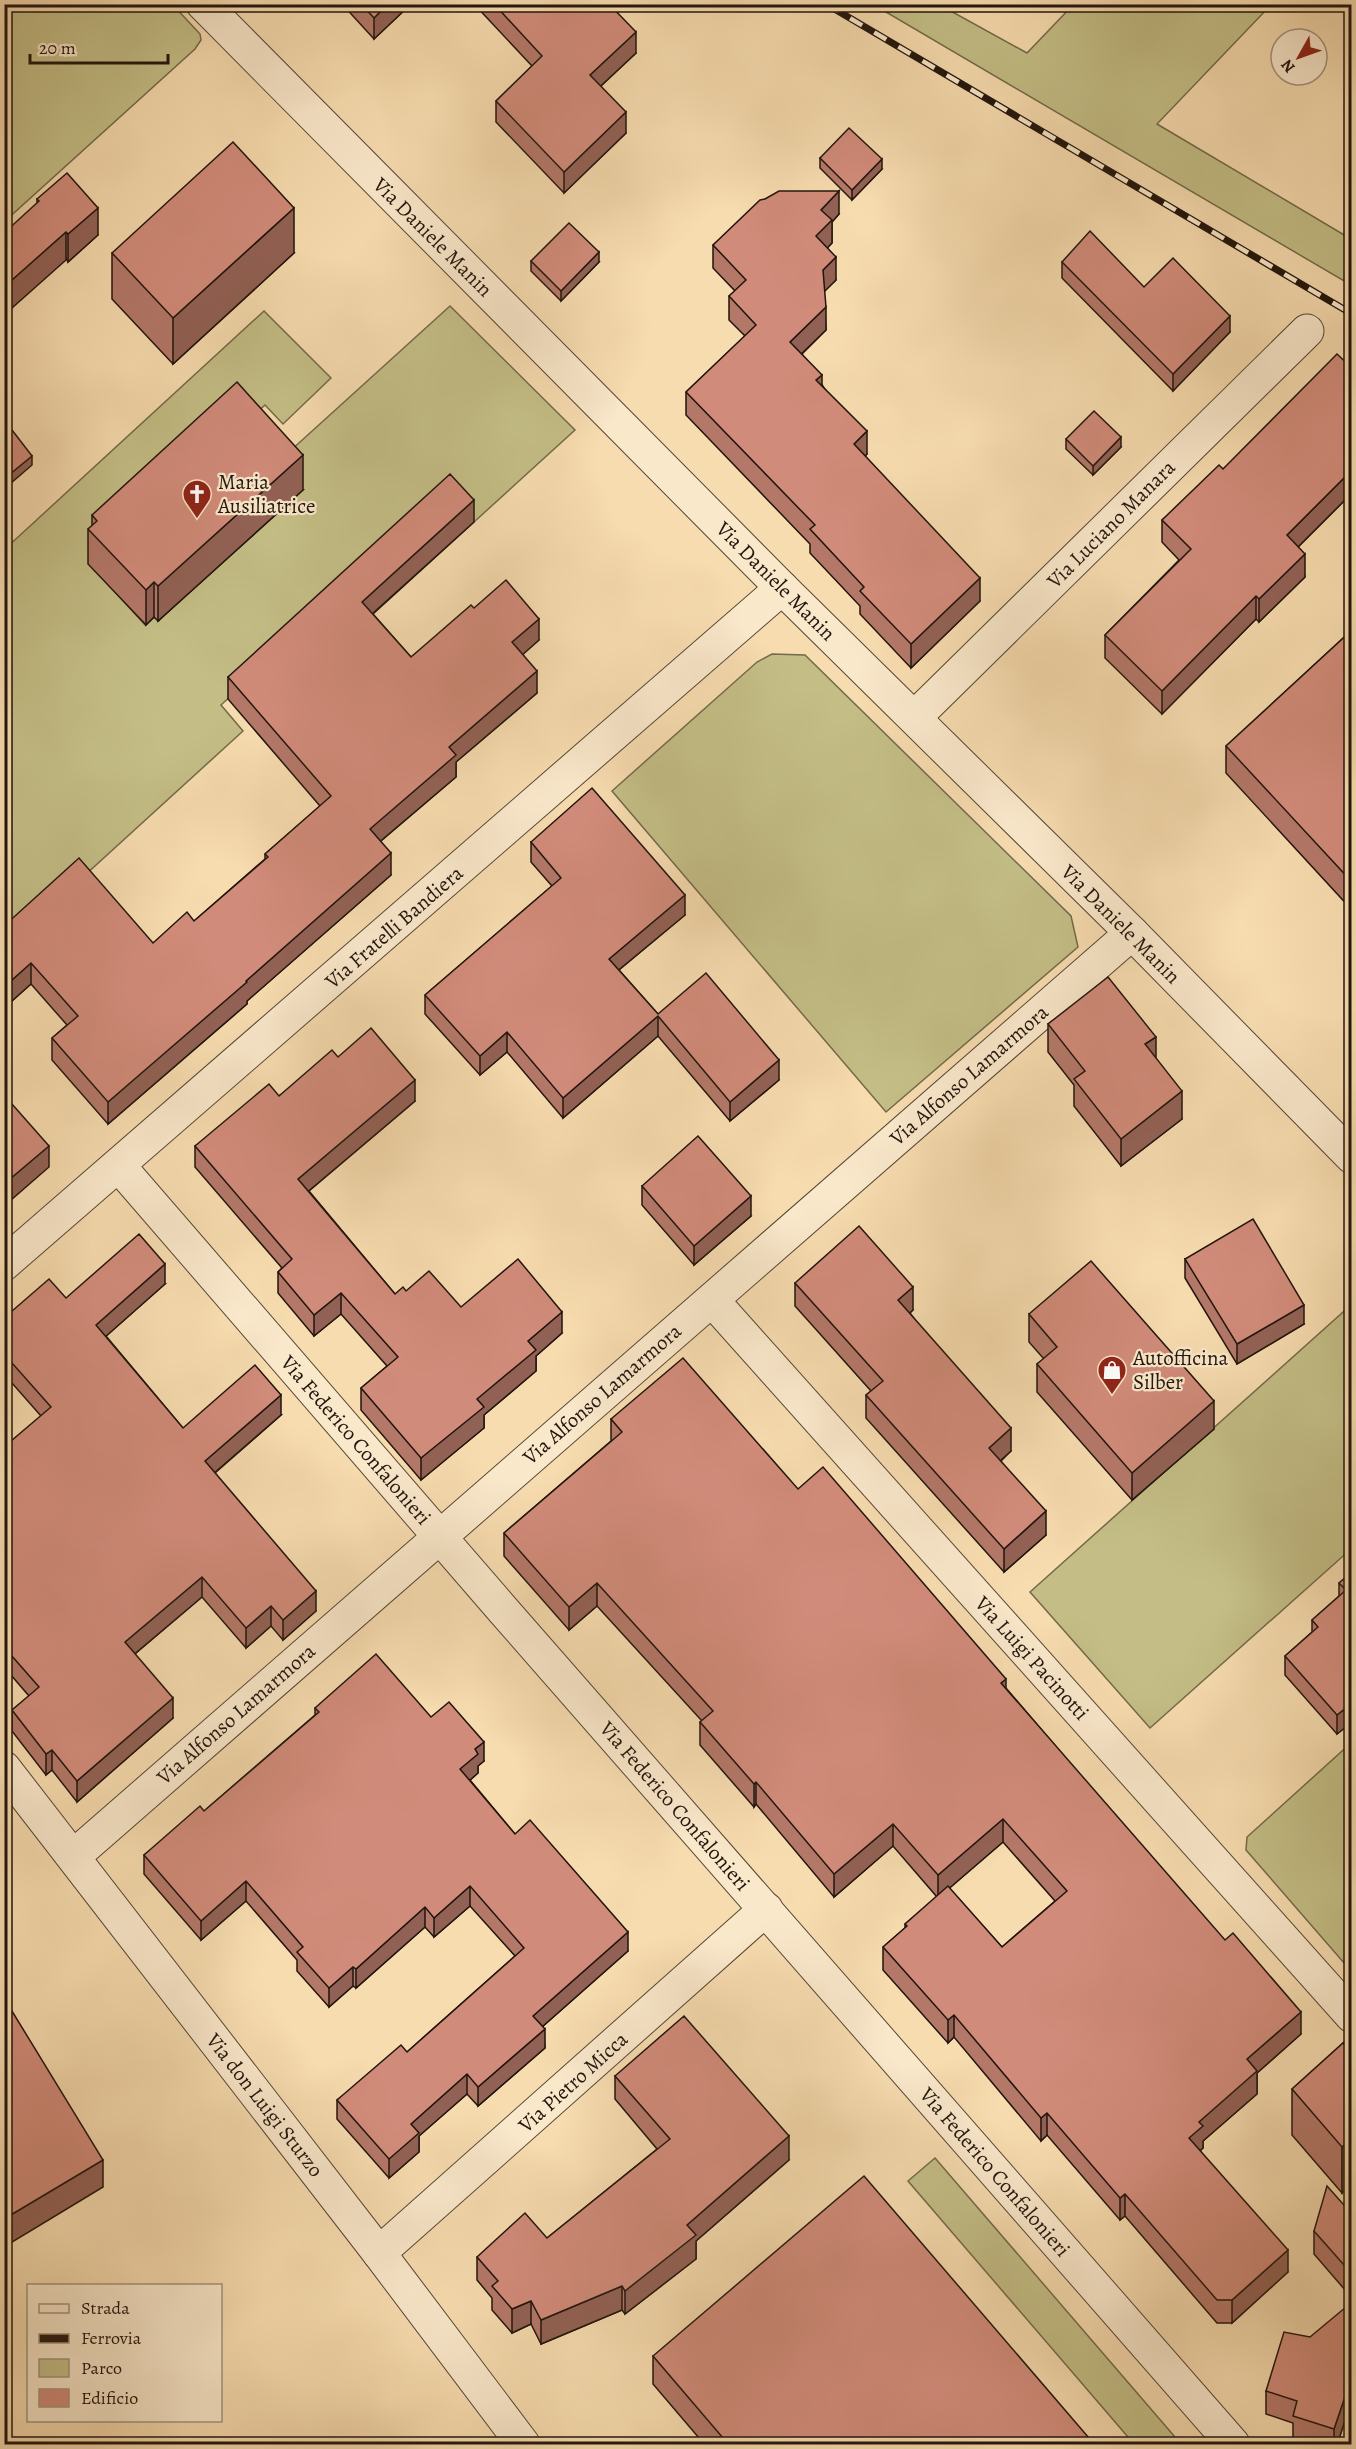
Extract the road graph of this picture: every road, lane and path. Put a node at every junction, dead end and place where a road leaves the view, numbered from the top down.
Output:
1 (202, 4) edge
2 (1307, 331) dead end
3 (782, 588) junction
4 (915, 717) junction
5 (1132, 933) junction
6 (1352, 1157) edge
7 (119, 1166) junction
8 (4, 1264) edge
9 (712, 1300) junction
10 (439, 1537) junction
11 (4, 1768) edge
12 (74, 1856) junction
13 (766, 1909) junction
14 (1352, 2016) edge
15 (379, 2253) junction
16 (523, 2445) edge
17 (1233, 2445) edge

1 - 3 street, Via Daniele Manin
2 - 4 street, Via Luciano Manara
3 - 4 street, Via Daniele Manin
3 - 7 street, Via Fratelli Bandiera
4 - 5 street, Via Daniele Manin
5 - 6 street, Via Daniele Manin
5 - 9 street, Via Alfonso Lamarmora
7 - 8 street, Via Fratelli Bandiera
7 - 10 street, Via Federico Confalonieri
9 - 10 street, Via Alfonso Lamarmora
9 - 14 street, Via Luigi Pacinotti
10 - 12 street, Via Alfonso Lamarmora
10 - 13 street, Via Federico Confalonieri
11 - 12 street, Via don Luigi Sturzo
12 - 15 street, Via don Luigi Sturzo
13 - 15 street, Via Pietro Micca
13 - 17 street, Via Federico Confalonieri
15 - 16 street, Via don Luigi Sturzo

